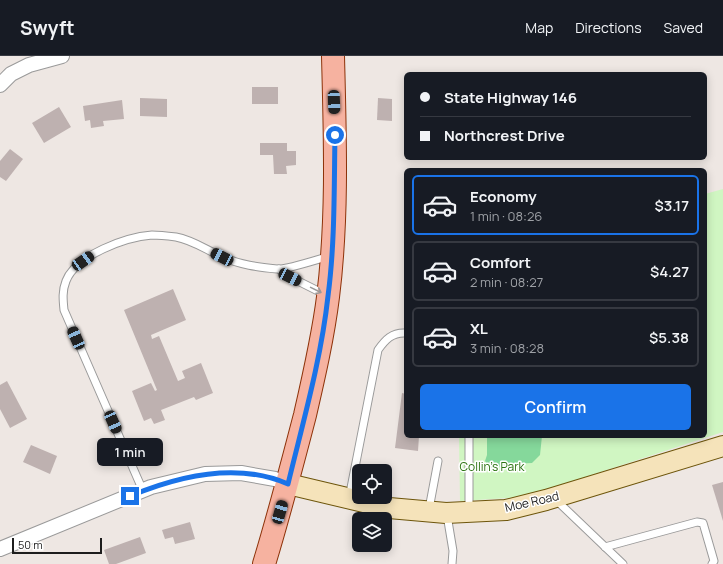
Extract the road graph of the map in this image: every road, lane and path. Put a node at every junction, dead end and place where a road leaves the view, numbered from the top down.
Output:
1 (62, 56) edge
2 (333, 56) edge
3 (0, 85) edge
4 (332, 255) junction
5 (279, 269) junction
6 (328, 296) junction
7 (404, 333) edge
8 (469, 438) edge
9 (723, 446) edge
10 (438, 460) dead end
11 (288, 484) junction
12 (143, 491) junction
13 (349, 498) junction
14 (553, 498) junction
15 (468, 511) junction
16 (437, 512) junction
17 (605, 547) junction
18 (0, 549) edge
19 (264, 564) edge
20 (452, 564) edge
21 (623, 564) edge
22 (712, 564) edge

1 - 3 street
2 - 4 main road
4 - 5 lane
4 - 6 main road
5 -> 6 lane
5 - 12 lane
6 - 11 main road
7 - 13 lane
8 - 15 lane
9 - 14 street, Moe Road
10 - 16 lane
11 - 12 street
11 - 13 street, Moe Road
11 - 19 main road
12 - 18 street
13 - 16 street, Moe Road
14 - 15 street, Moe Road
14 - 17 lane
15 - 16 street, Moe Road
16 - 20 lane
17 - 21 lane
17 - 22 lane

